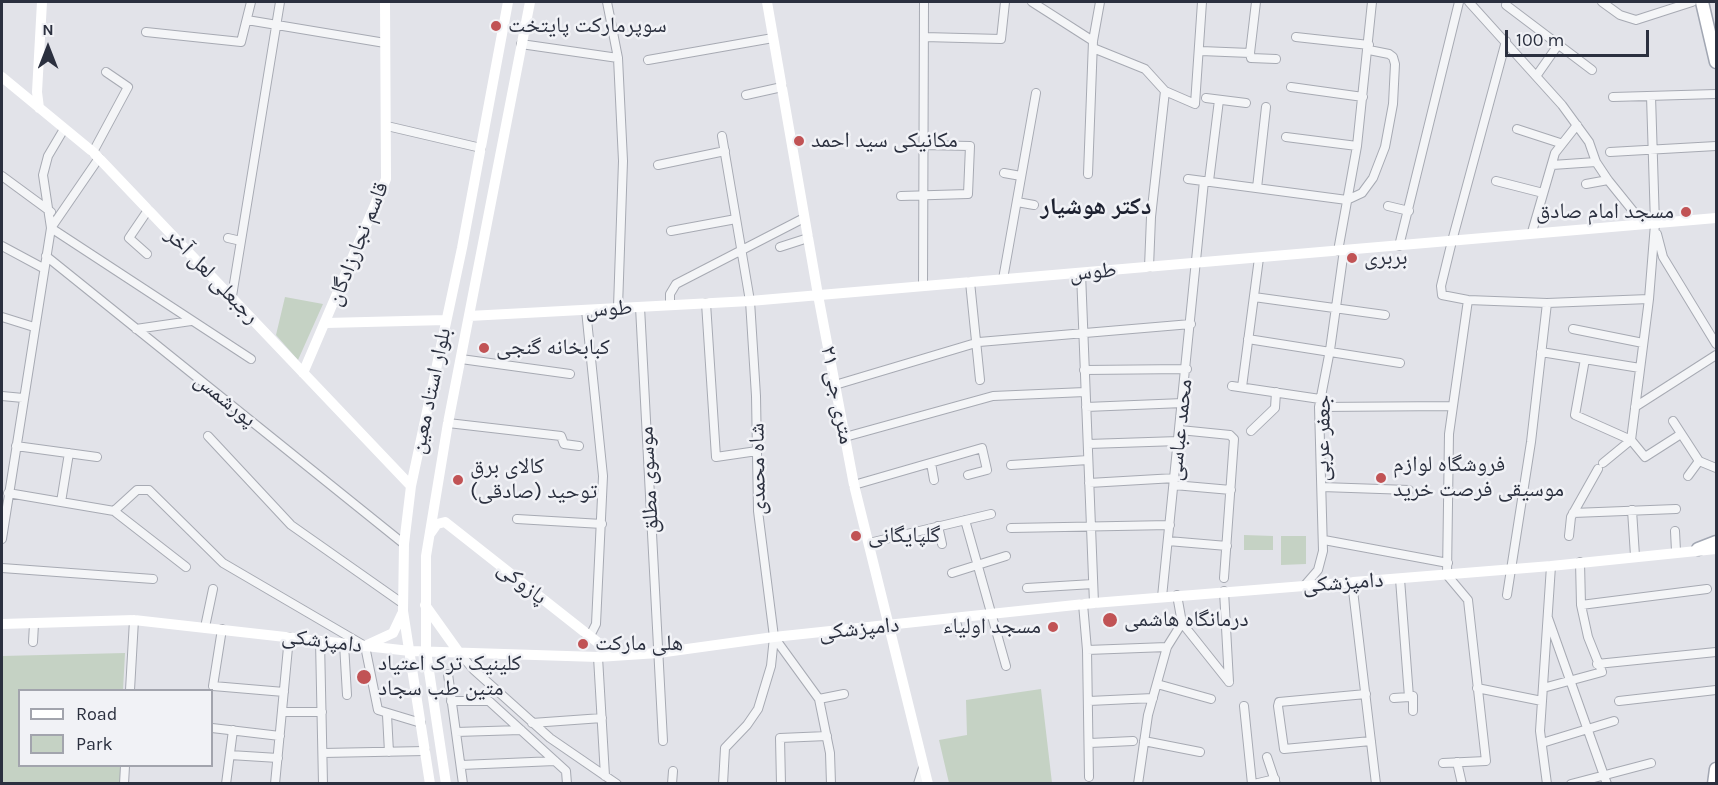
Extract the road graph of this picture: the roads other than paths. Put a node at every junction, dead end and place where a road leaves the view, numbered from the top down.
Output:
1 (42, 2) edge
2 (250, 2) edge
3 (280, 2) edge
4 (385, 2) edge
5 (508, 2) edge
6 (530, 2) edge
7 (607, 2) edge
8 (767, 2) edge
9 (924, 2) edge
10 (1005, 2) edge
11 (1032, 2) edge
12 (1100, 2) edge
13 (1202, 2) edge
14 (1256, 2) edge
15 (1372, 2) edge
16 (1458, 2) edge
17 (1469, 2) edge
18 (1602, 2) edge
19 (1692, 2) edge
20 (1702, 2) edge
21 (1712, 2) edge
22 (1506, 5) dead end
23 (1706, 17) junction
24 (246, 20) junction
25 (276, 25) junction
26 (146, 33) dead end
27 (773, 38) junction
28 (924, 38) junction
29 (1296, 38) dead end
30 (1506, 41) junction
31 (386, 43) junction
32 (521, 44) junction
33 (1093, 45) junction
34 (1558, 45) junction
35 (1369, 47) junction
36 (1201, 51) junction
37 (1250, 53) junction
38 (618, 58) junction
39 (1276, 59) dead end
40 (648, 60) dead end
41 (1716, 62) edge
42 (1592, 70) dead end
43 (106, 72) dead end
44 (1537, 75) junction
45 (2, 77) edge
46 (782, 87) junction
47 (1291, 87) dead end
48 (1165, 91) junction
49 (1036, 93) dead end
50 (1716, 94) edge
51 (746, 95) dead end
52 (1651, 96) junction
53 (1363, 97) junction
54 (1613, 97) dead end
55 (1206, 98) dead end
56 (1219, 100) junction
57 (1246, 103) dead end
58 (1266, 107) dead end
59 (39, 108) junction
60 (1577, 125) junction
61 (387, 126) junction
62 (64, 129) junction
63 (1517, 129) dead end
64 (722, 136) dead end
65 (1286, 137) dead end
66 (1560, 143) junction
67 (923, 145) junction
68 (1357, 146) junction
69 (1716, 146) edge
70 (481, 148) junction
71 (1653, 150) junction
72 (725, 151) junction
73 (1611, 152) dead end
74 (96, 155) junction
75 (1596, 162) junction
76 (658, 165) dead end
77 (1551, 165) junction
78 (1004, 173) dead end
79 (1088, 174) dead end
80 (2, 176) edge
81 (1022, 176) junction
82 (1188, 179) dead end
83 (1608, 180) junction
84 (1206, 181) junction
85 (1496, 181) dead end
86 (1586, 184) dead end
87 (1257, 188) junction
88 (1543, 193) junction
89 (923, 195) junction
90 (901, 196) dead end
91 (471, 198) junction
92 (1347, 200) junction
93 (1017, 202) junction
94 (1034, 205) dead end
95 (1388, 206) dead end
96 (489, 207) junction
97 (148, 210) junction
98 (50, 211) junction
99 (1409, 211) junction
100 (1633, 211) dead end
101 (59, 218) junction
102 (804, 218) junction
103 (736, 219) junction
104 (1716, 219) edge
105 (1655, 224) junction
106 (51, 228) junction
107 (671, 231) dead end
108 (1532, 232) junction
109 (228, 238) dead end
110 (808, 238) junction
111 (241, 241) junction
112 (1452, 241) junction
113 (2, 246) edge
114 (1399, 246) junction
115 (780, 247) dead end
116 (462, 248) junction
117 (742, 250) junction
118 (1341, 250) junction
119 (147, 254) dead end
120 (482, 255) junction
121 (46, 256) junction
122 (1259, 258) junction
123 (1197, 263) junction
124 (1149, 267) junction
125 (43, 268) junction
126 (1081, 273) junction
127 (1003, 279) junction
128 (970, 282) junction
129 (923, 286) junction
130 (818, 295) junction
131 (232, 296) junction
132 (1254, 297) junction
133 (1649, 298) junction
134 (1468, 300) junction
135 (750, 301) junction
136 (706, 303) junction
137 (1547, 303) junction
138 (670, 305) junction
139 (618, 307) junction
140 (640, 307) junction
141 (1337, 309) junction
142 (586, 310) junction
143 (1385, 315) dead end
144 (2, 316) edge
145 (469, 316) junction
146 (446, 320) junction
147 (191, 321) junction
148 (326, 323) junction
149 (1191, 324) junction
150 (34, 327) junction
151 (136, 328) junction
152 (1573, 329) dead end
153 (1083, 332) junction
154 (1248, 339) junction
155 (976, 343) junction
156 (1643, 343) junction
157 (1716, 344) edge
158 (1330, 350) junction
159 (1541, 352) junction
160 (1716, 355) edge
161 (251, 359) dead end
162 (461, 359) junction
163 (1585, 359) junction
164 (1400, 363) dead end
165 (1640, 368) junction
166 (1186, 369) junction
167 (1084, 370) junction
168 (303, 373) junction
169 (570, 374) dead end
170 (980, 380) dead end
171 (835, 386) junction
172 (1232, 386) dead end
173 (1242, 387) junction
174 (1085, 392) junction
175 (1276, 392) junction
176 (2, 396) edge
177 (23, 398) junction
178 (1183, 403) junction
179 (1319, 403) junction
180 (1452, 406) junction
181 (1086, 407) junction
182 (1635, 407) junction
183 (1673, 421) dead end
184 (448, 423) junction
185 (1180, 430) junction
186 (1251, 431) dead end
187 (1681, 434) junction
188 (208, 436) dead end
189 (845, 437) junction
190 (1631, 440) junction
191 (1179, 441) junction
192 (1088, 444) junction
193 (16, 446) junction
194 (579, 446) dead end
195 (757, 451) junction
196 (69, 453) junction
197 (97, 457) dead end
198 (1088, 460) junction
199 (1699, 461) junction
200 (931, 463) junction
201 (1011, 465) dead end
202 (1716, 468) edge
203 (968, 475) dead end
204 (1688, 476) dead end
205 (934, 480) dead end
206 (1175, 481) junction
207 (1089, 483) junction
208 (854, 485) junction
209 (411, 486) junction
210 (1322, 487) junction
211 (1231, 490) junction
212 (1409, 490) dead end
213 (8, 493) junction
214 (61, 502) junction
215 (1676, 509) dead end
216 (1632, 510) junction
217 (114, 512) junction
218 (1573, 513) junction
219 (991, 514) dead end
220 (517, 519) dead end
221 (965, 520) junction
222 (602, 524) junction
223 (1170, 525) junction
224 (938, 526) junction
225 (1091, 527) junction
226 (1011, 528) dead end
227 (1675, 531) dead end
228 (2, 534) edge
229 (430, 534) junction
230 (1569, 536) dead end
231 (1168, 540) junction
232 (1324, 540) junction
233 (1716, 542) edge
234 (869, 543) junction
235 (404, 544) junction
236 (942, 544) dead end
237 (1227, 546) junction
238 (1698, 549) junction
239 (1716, 549) edge
240 (1676, 551) junction
241 (426, 556) junction
242 (1006, 556) dead end
243 (1635, 556) junction
244 (1580, 562) junction
245 (1448, 563) junction
246 (977, 564) junction
247 (186, 567) dead end
248 (1551, 567) junction
249 (2, 568) edge
250 (1511, 570) junction
251 (952, 573) dead end
252 (1447, 575) junction
253 (1224, 578) dead end
254 (153, 579) dead end
255 (1400, 579) junction
256 (1352, 582) junction
257 (1093, 584) junction
258 (1305, 585) junction
259 (1027, 588) dead end
260 (213, 589) dead end
261 (1707, 589) dead end
262 (1224, 591) junction
263 (1177, 595) junction
264 (1507, 595) dead end
265 (1162, 597) junction
266 (425, 604) junction
267 (1088, 604) junction
268 (1581, 605) junction
269 (402, 607) junction
270 (990, 614) junction
271 (1547, 615) junction
272 (955, 618) junction
273 (134, 620) junction
274 (1182, 623) junction
275 (2, 624) edge
276 (34, 624) junction
277 (205, 627) junction
278 (891, 627) junction
279 (222, 629) junction
280 (959, 632) dead end
281 (586, 634) junction
282 (289, 637) junction
283 (774, 637) junction
284 (320, 641) junction
285 (33, 642) dead end
286 (344, 644) junction
287 (365, 646) junction
288 (1167, 647) junction
289 (1087, 650) junction
290 (410, 651) junction
291 (426, 651) junction
292 (1716, 652) edge
293 (658, 653) junction
294 (460, 654) junction
295 (615, 656) junction
296 (598, 657) junction
297 (1597, 664) junction
298 (1006, 666) dead end
299 (448, 674) dead end
300 (1572, 682) junction
301 (1157, 684) junction
302 (1478, 688) junction
303 (1543, 688) junction
304 (130, 689) edge
305 (1716, 690) edge
306 (284, 692) junction
307 (844, 694) dead end
308 (1366, 694) junction
309 (347, 695) dead end
310 (1409, 697) junction
311 (1153, 698) junction
312 (1394, 698) dead end
313 (819, 699) junction
314 (1211, 699) dead end
315 (451, 701) junction
316 (1089, 701) junction
317 (1619, 701) dead end
318 (1542, 702) junction
319 (1244, 706) dead end
320 (1413, 711) dead end
321 (282, 712) junction
322 (322, 712) junction
323 (387, 715) junction
324 (602, 718) junction
325 (1614, 721) dead end
326 (421, 723) junction
327 (532, 723) junction
328 (213, 728) edge
329 (1589, 728) junction
330 (233, 730) junction
331 (521, 730) junction
332 (456, 732) junction
333 (280, 736) junction
334 (827, 736) junction
335 (663, 741) dead end
336 (1133, 741) dead end
337 (1144, 741) junction
338 (1371, 741) junction
339 (1090, 743) junction
340 (1542, 743) junction
341 (425, 751) junction
342 (441, 751) junction
343 (388, 752) junction
344 (1200, 752) dead end
345 (323, 753) junction
346 (230, 755) junction
347 (278, 758) junction
348 (1267, 758) dead end
349 (555, 761) junction
350 (1457, 762) junction
351 (1443, 763) dead end
352 (1651, 763) dead end
353 (461, 765) junction
354 (923, 765) junction
355 (125, 767) edge
356 (1716, 769) edge
357 (673, 771) dead end
358 (1604, 774) junction
359 (605, 776) junction
360 (1089, 777) dead end
361 (1275, 781) edge
362 (124, 783) edge
363 (226, 783) edge
364 (275, 783) edge
365 (324, 783) edge
366 (430, 783) edge
367 (446, 783) edge
368 (463, 783) edge
369 (567, 783) edge
370 (617, 783) edge
371 (672, 783) edge
372 (723, 783) edge
373 (781, 783) edge
374 (831, 783) edge
375 (918, 783) edge
376 (928, 783) edge
377 (1138, 783) edge
378 (1253, 783) edge
379 (1376, 783) edge
380 (1462, 783) edge
381 (1547, 783) edge
382 (1571, 783) edge
383 (1607, 783) edge
384 (1714, 783) edge

1 - 59 main road
2 - 24 street
3 - 25 street
4 - 31 main road, قاسم نجارزادگان
5 - 70 main road, بلوار استاد معین
6 - 32 main road, بلوار استاد معین
7 - 38 street
8 - 27 main road, ۲۱ متری جی
9 - 28 street
10 - 28 street
11 - 33 street
12 - 33 street
13 - 36 street
14 - 37 street
15 - 35 street, جعفر عربی
16 - 99 street
17 - 30 street
18 - 19 street
20 - 23 main road
21 - 23 main road
22 - 34 street
23 - 41 main road
24 - 25 street
24 - 26 street
25 - 31 street
25 - 111 street
27 - 40 street
27 - 46 main road, ۲۱ متری جی
28 - 67 street
29 - 35 street
30 - 44 street
30 - 112 street
31 - 61 main road, قاسم نجارزادگان
32 - 38 street
32 - 96 main road, بلوار استاد معین
33 - 48 street
33 - 79 street
34 - 42 street
34 - 44 street
35 - 53 street, جعفر عربی
35 - 92 street
36 - 37 street
36 - 48 street
37 - 39 street
38 - 139 street
43 - 74 street
44 - 60 street
45 - 59 main road, رجبعلی لعل آخر
46 - 51 street
46 - 102 main road, ۲۱ متری جی
47 - 53 street
48 - 124 street
49 - 81 street
50 - 52 street
52 - 54 street
52 - 71 street
53 - 68 street, جعفر عربی
55 - 56 street
56 - 57 street
56 - 84 street, محمد عباسی
58 - 87 street
59 - 62 main road, رجبعلی لعل آخر
60 - 66 street
60 - 75 street
61 - 70 street
61 - 148 main road, قاسم نجارزادگان
62 - 74 main road, رجبعلی لعل آخر
62 - 98 street
63 - 66 street
64 - 72 street, شاه محمدی
65 - 68 street
66 - 77 street
67 - 89 street
67 - 89 street
68 - 92 street, جعفر عربی
69 - 71 street
70 - 91 main road, بلوار استاد معین
71 - 73 street
71 - 105 street
72 - 76 street
72 - 103 street, شاه محمدی
74 - 97 main road, رجبعلی لعل آخر
74 - 101 street
75 - 77 street
75 - 83 street
77 - 88 street
78 - 81 street
80 - 98 street
81 - 93 street
82 - 84 street
83 - 86 street
83 - 100 street
84 - 87 street
84 - 123 street, محمد عباسی
85 - 88 street
87 - 92 street
88 - 108 street
89 - 90 street
89 - 129 street
91 - 96 main road
91 - 116 main road, بلوار استاد معین
92 - 118 street, جعفر عربی
93 - 94 street
93 - 127 street
95 - 99 street
96 - 120 main road, بلوار استاد معین
97 - 119 street
97 - 131 main road, رجبعلی لعل آخر
98 - 101 street
98 - 106 street
99 - 114 street
101 - 106 street
102 - 110 main road, ۲۱ متری جی
102 - 117 street
103 - 107 street
103 - 117 street, شاه محمدی
104 - 105 main road, طوس
105 - 108 main road, طوس
105 - 133 street
105 - 157 street
106 - 121 street
106 - 147 street
108 - 112 main road, طوس
109 - 111 street
110 - 115 street
110 - 130 main road, ۲۱ متری جی
111 - 131 street
112 - 114 main road, طوس
112 - 134 street
113 - 125 street
114 - 118 main road, طوس
116 - 120 main road
116 - 146 main road, بلوار استاد معین
117 - 135 street, شاه محمدی
117 - 138 street
118 - 122 main road, طوس
118 - 141 street, جعفر عربی
120 - 145 main road, بلوار استاد معین
121 - 125 street
121 - 151 street, پورشمس
122 - 123 main road, طوس
122 - 132 street
123 - 124 main road, طوس
123 - 149 street, محمد عباسی
124 - 126 main road, طوس
125 - 150 street
126 - 127 main road, طوس
126 - 153 street
127 - 128 main road, طوس
128 - 129 main road, طوس
128 - 155 street
129 - 130 main road, طوس
130 - 135 main road, طوس
130 - 171 main road, ۲۱ متری جی
131 - 168 main road, رجبعلی لعل آخر
132 - 141 street
132 - 154 street
133 - 137 street
133 - 156 street
134 - 137 street
134 - 180 street
135 - 136 main road, طوس
135 - 195 street, شاه محمدی
136 - 138 main road, طوس
136 - 195 street
137 - 159 street
138 - 140 main road, طوس
139 - 140 main road, طوس
139 - 142 main road, طوس
140 - 293 street, موسوی مطلق
141 - 143 street
141 - 158 street, جعفر عربی
142 - 145 main road, طوس
142 - 222 street
144 - 150 street
145 - 162 main road, بلوار استاد معین
146 - 148 main road
146 - 209 main road, بلوار استاد معین
147 - 151 street
147 - 161 street
148 - 168 main road, قاسم نجارزادگان
149 - 153 street
149 - 166 street, محمد عباسی
150 - 177 street
151 - 235 street, پورشمس
152 - 156 street
153 - 155 street
153 - 167 street
154 - 158 street
154 - 173 street
155 - 170 street
155 - 171 street
156 - 165 street
158 - 164 street
158 - 179 street, جعفر عربی
159 - 163 street
159 - 250 street
160 - 182 street
162 - 169 street
162 - 184 main road, بلوار استاد معین
163 - 165 street
163 - 190 street
165 - 182 street
166 - 167 street
166 - 178 street, محمد عباسی
167 - 174 street
168 - 209 main road, رجبعلی لعل آخر
171 - 189 main road, ۲۱ متری جی
172 - 173 street
173 - 175 street
174 - 181 street
174 - 189 street
175 - 179 street
175 - 186 street
176 - 177 street
177 - 193 street
178 - 181 street
178 - 185 street, محمد عباسی
179 - 180 street
179 - 210 street, جعفر عربی
180 - 245 street
181 - 192 street
182 - 190 street
183 - 187 street
184 - 194 street
184 - 229 main road, بلوار استاد معین
185 - 191 street, محمد عباسی
185 - 211 street
187 - 190 street
187 - 199 street
188 - 269 street
189 - 208 main road, ۲۱ متری جی
190 - 218 street
191 - 192 street
191 - 206 street, محمد عباسی
192 - 198 street
193 - 196 street
193 - 213 street
195 - 283 street, شاه محمدی
196 - 197 street
196 - 214 street
198 - 201 street
198 - 207 street
199 - 202 street
199 - 204 street
200 - 203 street
200 - 205 street
200 - 208 street
206 - 207 street
206 - 211 street
206 - 223 street, محمد عباسی
207 - 225 street
208 - 234 main road, ۲۱ متری جی
209 - 235 main road, بلوار استاد معین
210 - 212 street
210 - 232 street, جعفر عربی
211 - 237 street
213 - 214 street
213 - 228 street
214 - 217 street
215 - 216 street
216 - 218 street
216 - 243 street
217 - 247 street
217 - 287 street
218 - 230 street
219 - 221 street
220 - 222 street
221 - 224 street
221 - 246 street
222 - 281 street
223 - 225 street
223 - 231 street, محمد عباسی
224 - 234 street
224 - 236 street
225 - 226 street
225 - 257 street
227 - 240 street
229 - 241 main road, بلوار استاد معین
229 - 281 main road, پازوکی
231 - 237 street
231 - 265 street, محمد عباسی
232 - 245 street
232 - 258 street, جعفر عربی
233 - 238 main road
234 - 278 main road, ۲۱ متری جی
235 - 241 main road
235 - 269 main road, بلوار استاد معین
237 - 253 street
238 - 239 main road, دامپزشکی
238 - 240 main road, دامپزشکی
240 - 243 main road, دامپزشکی
241 - 266 main road, بلوار استاد معین
242 - 246 street
243 - 244 main road, دامپزشکی
244 - 248 main road, دامپزشکی
244 - 268 street
245 - 252 street
246 - 251 street
246 - 270 street
248 - 250 main road, دامپزشکی
248 - 271 street
249 - 254 street
250 - 252 main road, دامپزشکی
250 - 264 street
252 - 255 main road, دامپزشکی
252 - 302 street
255 - 256 main road, دامپزشکی
255 - 310 street
256 - 258 main road, دامپزشکی
256 - 308 street
257 - 259 street
257 - 267 street
258 - 262 main road, دامپزشکی
260 - 277 street
261 - 268 street
262 - 263 main road, دامپزشکی
262 - 274 street
263 - 265 main road, دامپزشکی
263 - 274 street
265 - 267 main road, دامپزشکی
266 - 291 main road, بلوار استاد معین
266 - 294 main road
267 - 270 main road, دامپزشکی
267 - 289 street
268 - 297 street
269 - 287 main road
269 - 290 main road, بلوار استاد معین
270 - 272 main road, دامپزشکی
270 - 298 street
271 - 300 street
271 - 303 street
272 - 278 main road, دامپزشکی
272 - 280 street
273 - 276 main road, دامپزشکی
273 - 277 main road, دامپزشکی
273 - 304 street
274 - 288 street
275 - 276 main road, دامپزشکی
276 - 285 street
277 - 279 main road, دامپزشکی
278 - 283 main road, دامپزشکی
278 - 354 main road, ۲۱ متری جی
279 - 282 main road, دامپزشکی
279 - 306 street
281 - 295 main road, پازوکی
282 - 284 main road, دامپزشکی
282 - 306 street
283 - 293 main road, دامپزشکی
283 - 313 street
283 - 372 street
284 - 286 main road, دامپزشکی
284 - 322 street
286 - 287 main road, دامپزشکی
286 - 309 street
287 - 290 main road, دامپزشکی
287 - 323 street
288 - 289 street
288 - 301 street
289 - 316 street
290 - 291 main road, دامپزشکی
290 - 326 main road, بلوار استاد معین
291 - 294 main road, دامپزشکی
291 - 342 main road, بلوار استاد معین
292 - 297 street
293 - 295 main road, دامپزشکی
293 - 335 street, موسوی مطلق
294 - 296 main road, دامپزشکی
294 - 327 street
295 - 296 main road, دامپزشکی
296 - 324 street
297 - 300 street
299 - 315 street
300 - 303 street
300 - 329 street
301 - 311 street
301 - 314 street
302 - 318 street
302 - 350 street
303 - 318 street
305 - 317 street
306 - 321 street
307 - 313 street
308 - 338 street
308 - 338 street
310 - 312 street
310 - 320 street
311 - 316 street
311 - 337 street
313 - 334 street
315 - 331 street
315 - 332 street
316 - 339 street
318 - 340 street
319 - 378 street
321 - 322 street
321 - 333 street
322 - 345 street
323 - 326 street
323 - 343 street
324 - 327 street
324 - 359 street
325 - 329 street
326 - 341 main road, بلوار استاد معین
327 - 359 street
328 - 330 street
329 - 340 street
329 - 358 street
330 - 333 street
330 - 346 street
331 - 332 street
331 - 349 street
332 - 353 street
333 - 347 street
334 - 373 street
334 - 374 street
336 - 339 street
337 - 344 street
337 - 377 street
338 - 379 street
339 - 360 street
340 - 381 street
341 - 342 main road
341 - 343 street
341 - 366 main road, بلوار استاد معین
342 - 367 main road, بلوار استاد معین
343 - 345 street
345 - 365 street
346 - 347 street
346 - 363 street
347 - 364 street
348 - 361 street
349 - 353 street
349 - 369 street
350 - 351 street
350 - 380 street
352 - 358 street
353 - 368 street
354 - 375 street
354 - 376 main road, ۲۱ متری جی
355 - 362 street
356 - 384 main road
357 - 371 street
358 - 382 street
358 - 383 street
359 - 370 street
361 - 378 street

